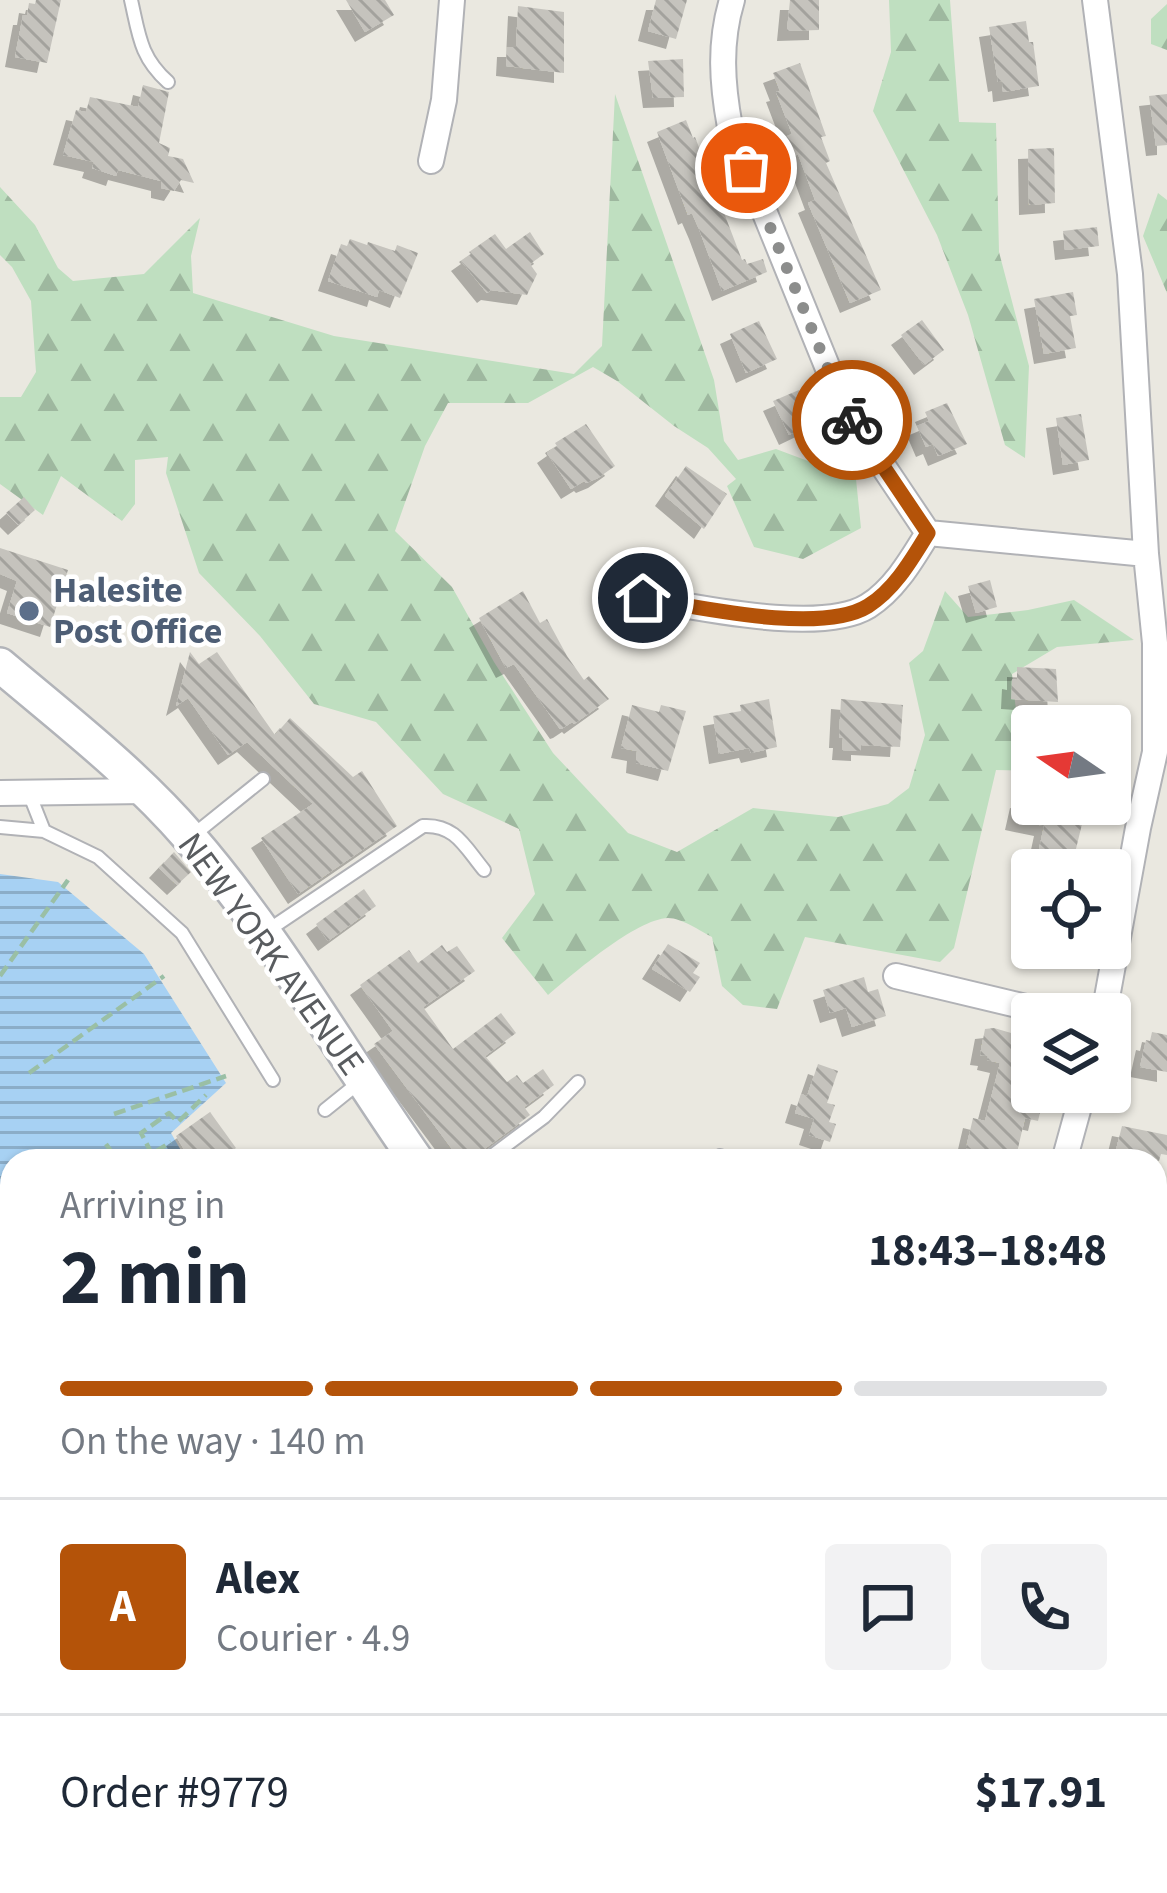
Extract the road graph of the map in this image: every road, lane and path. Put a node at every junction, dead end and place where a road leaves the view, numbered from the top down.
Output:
1 (131, 0) edge
2 (452, 0) edge
3 (732, 0) edge
4 (1095, 0) edge
5 (168, 82) dead end
6 (431, 160) dead end
7 (928, 533) junction
8 (1146, 554) junction
9 (643, 598) dead end
10 (0, 665) edge
11 (262, 779) dead end
12 (145, 791) junction
13 (0, 793) edge
14 (29, 793) junction
15 (0, 827) edge
16 (44, 831) junction
17 (190, 838) junction
18 (484, 870) dead end
19 (68, 880) dead end
20 (263, 933) junction
21 (0, 976) edge
22 (164, 976) dead end
23 (896, 976) dead end
24 (1108, 993) edge
25 (1011, 1003) edge
26 (29, 1073) dead end
27 (226, 1076) dead end
28 (273, 1080) dead end
29 (362, 1081) junction
30 (578, 1082) dead end
31 (206, 1095) dead end
32 (326, 1110) dead end
33 (1078, 1113) edge
34 (114, 1114) dead end
35 (170, 1142) dead end
36 (106, 1144) dead end
37 (110, 1149) edge
38 (149, 1149) edge
39 (160, 1149) edge
40 (409, 1149) edge
41 (501, 1149) edge
42 (1067, 1149) edge

1 - 5 lane
2 - 6 street
3 - 7 street
4 - 8 street
7 - 8 street
7 - 9 street
8 - 24 street
10 - 12 street, NEW YORK AVENUE
11 - 17 lane
12 - 14 street
12 - 17 street, NEW YORK AVENUE
13 - 14 street
14 - 16 lane
15 - 16 lane
16 - 28 lane
17 - 20 street, NEW YORK AVENUE
18 - 20 lane
19 - 21 path
20 - 29 street, NEW YORK AVENUE
22 - 26 path
23 - 25 street
27 - 34 path
29 - 32 lane
29 - 40 street, NEW YORK AVENUE
30 - 41 lane
31 - 38 path
33 - 42 street
35 - 39 path
36 - 37 path

